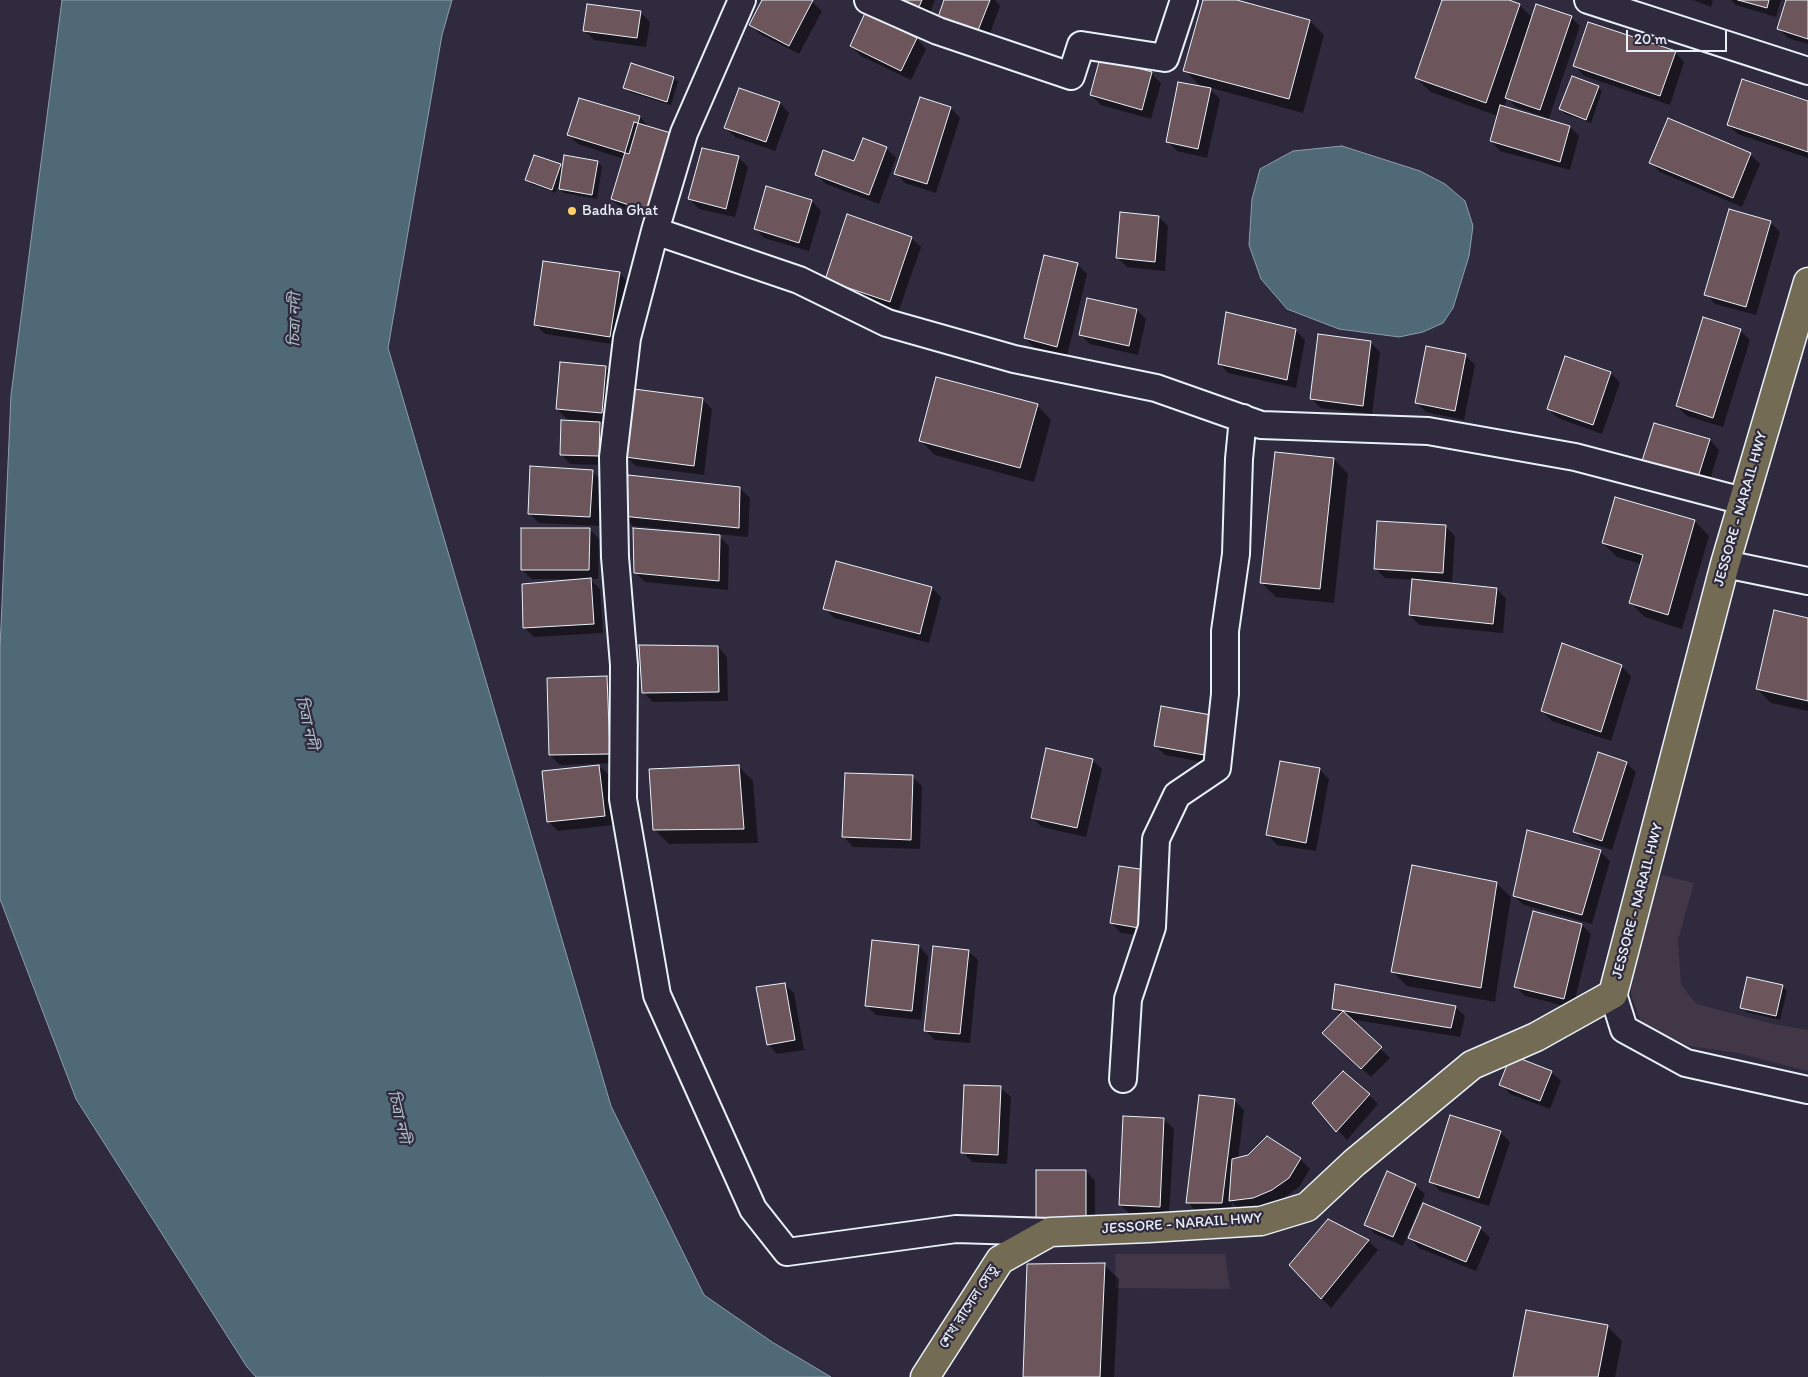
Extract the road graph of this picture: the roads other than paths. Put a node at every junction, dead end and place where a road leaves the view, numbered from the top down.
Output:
1 (742, 0) edge
2 (868, 0) edge
3 (1184, 0) edge
4 (1588, 0) edge
5 (1808, 71) edge
6 (655, 232) junction
7 (1808, 282) edge
8 (1243, 418) junction
9 (1743, 501) junction
10 (1725, 564) junction
11 (1808, 581) edge
12 (1613, 994) junction
13 (1123, 1079) dead end
14 (1808, 1090) edge
15 (1050, 1232) junction
16 (924, 1377) edge

1 - 6 street
2 - 3 street
4 - 5 street
6 - 8 street
6 - 15 street
7 - 9 highway, JESSORE - NARAIL HWY
8 - 9 street
8 - 13 street
9 - 10 highway, JESSORE - NARAIL HWY
10 - 11 street
10 - 12 highway, JESSORE - NARAIL HWY
12 - 14 street
12 - 15 highway, JESSORE - NARAIL HWY
15 - 16 highway, শেখ রাসেল সেতু

